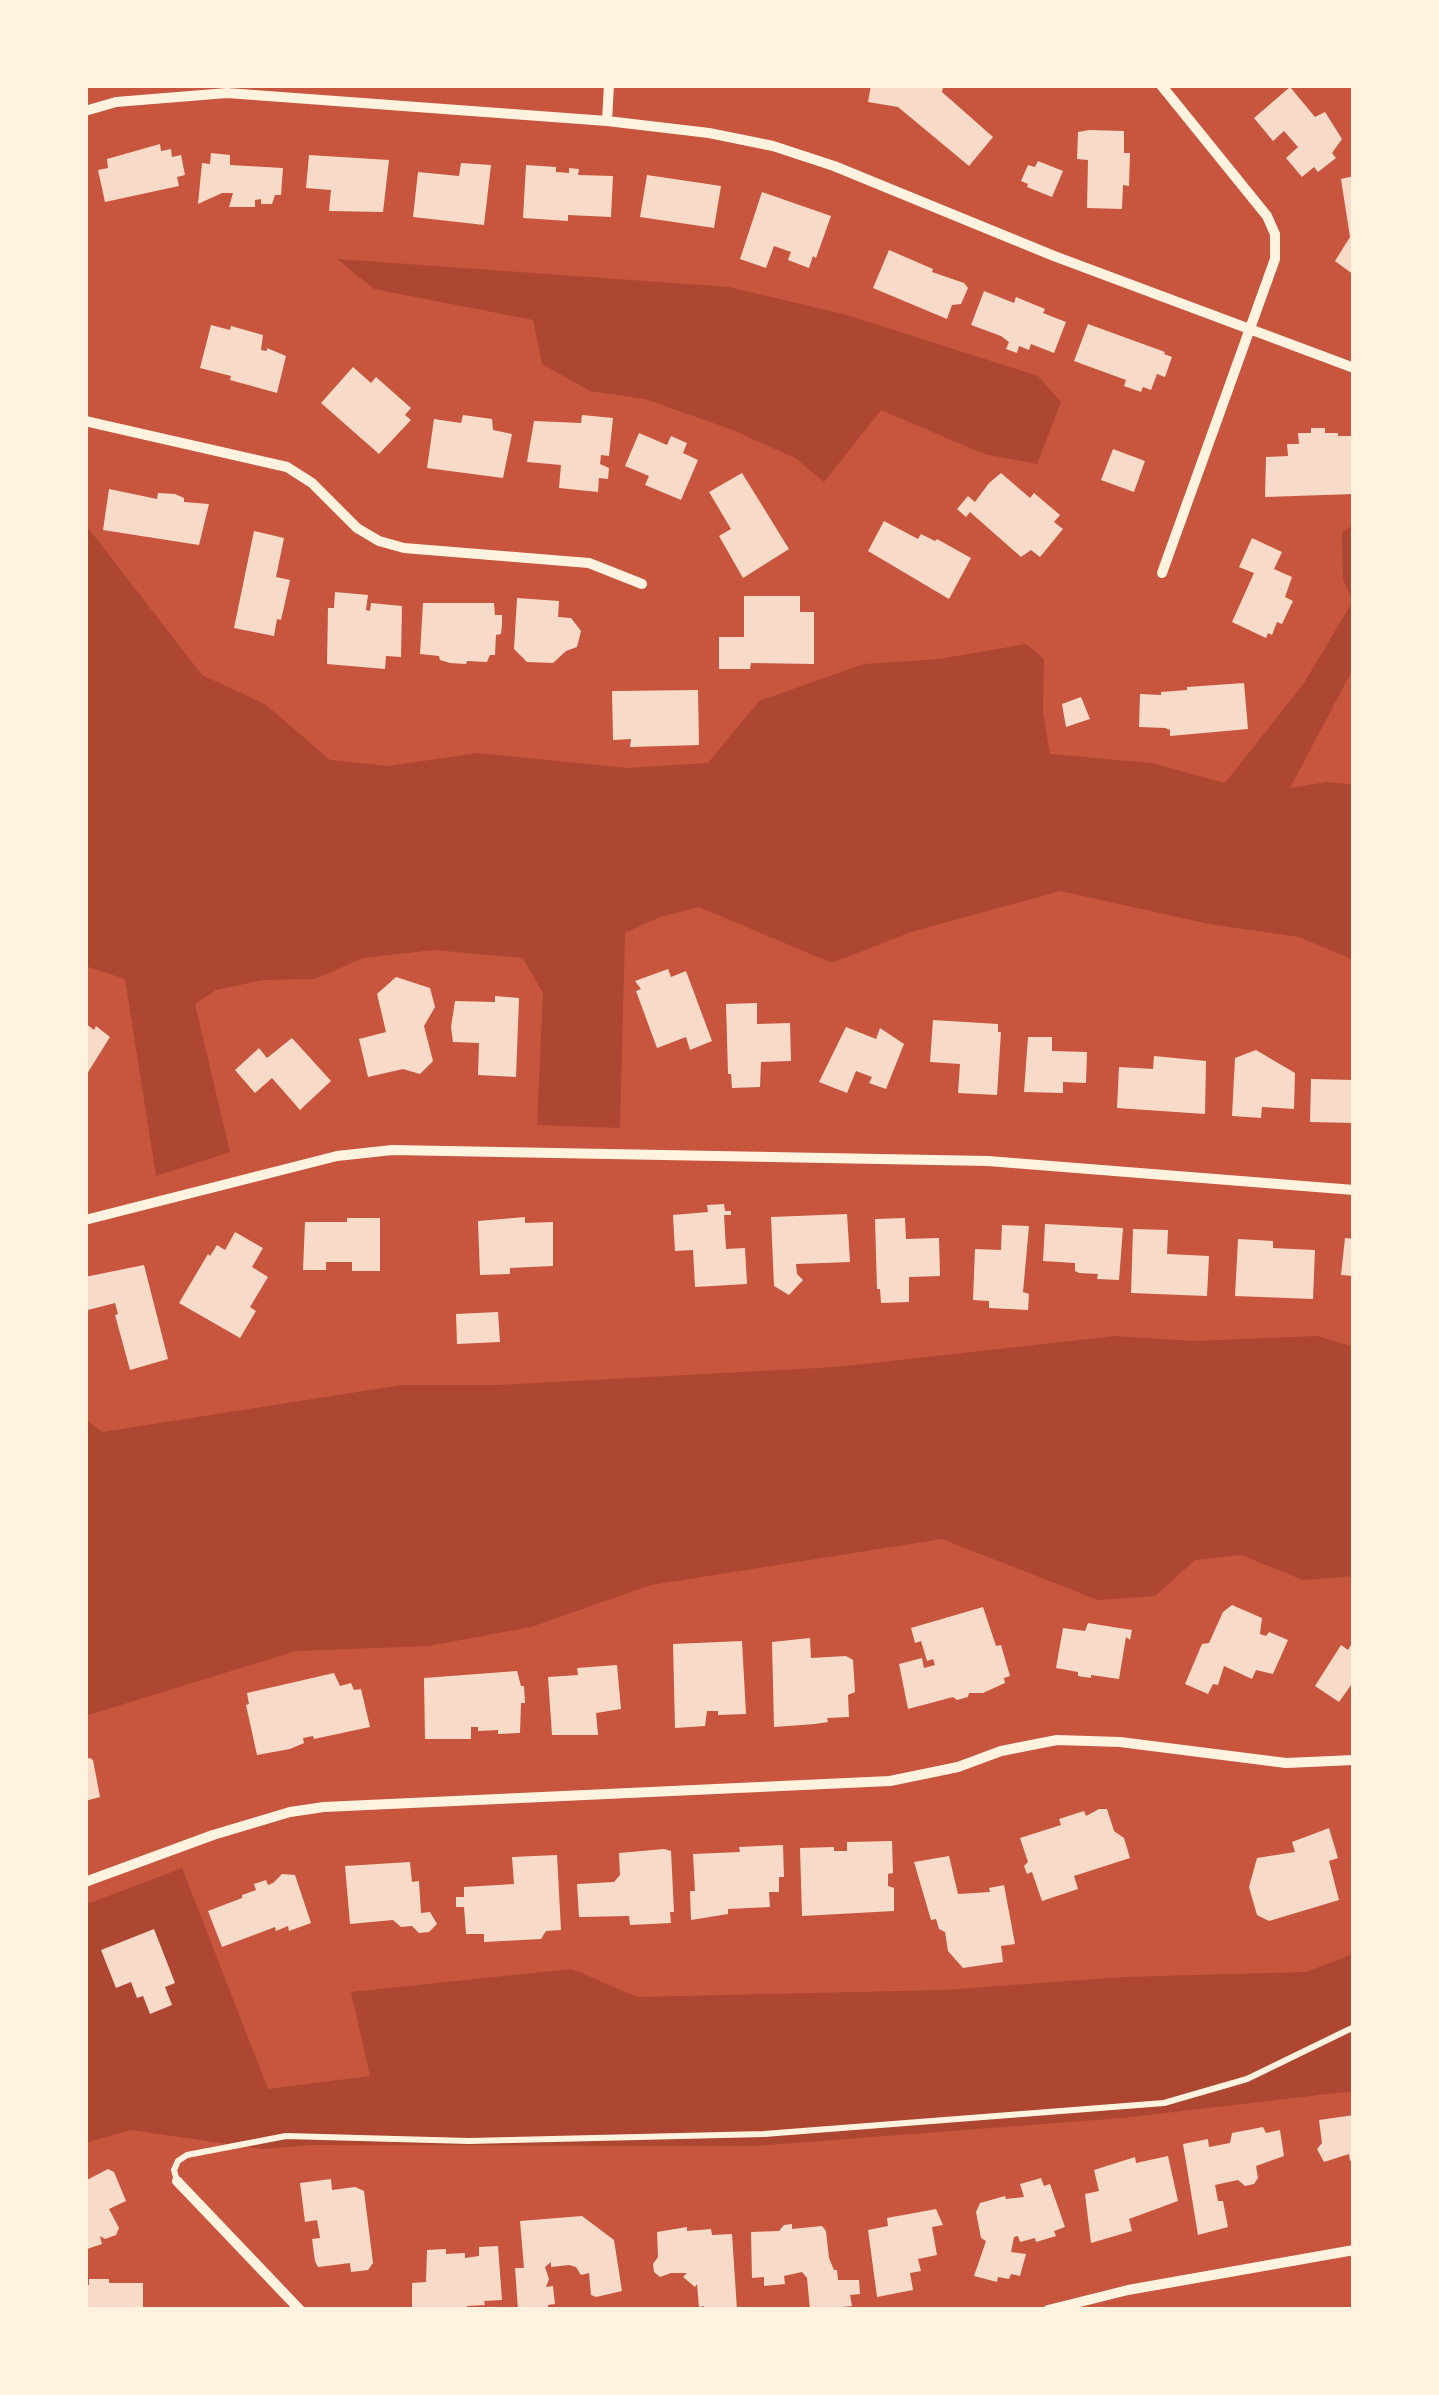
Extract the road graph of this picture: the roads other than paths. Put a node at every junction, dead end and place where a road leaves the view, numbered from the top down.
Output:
1 (609, 85) edge
2 (1161, 85) edge
3 (228, 89) edge
4 (85, 110) edge
5 (606, 121) junction
6 (1250, 330) junction
7 (1354, 368) edge
8 (85, 421) edge
9 (1162, 573) dead end
10 (642, 584) dead end
11 (1354, 1190) edge
12 (85, 1220) edge
13 (1354, 1760) edge
14 (85, 1882) edge
15 (1354, 2027) edge
16 (177, 2181) joint
17 (1354, 2250) edge
18 (300, 2310) edge
19 (1048, 2310) edge

1 - 5 street
2 - 6 street
3 - 4 street
3 - 5 street
5 - 6 street
6 - 7 street
6 - 9 street
8 - 10 street
11 - 12 street
13 - 14 street
15 - 16 lane
16 - 18 street
17 - 19 street

